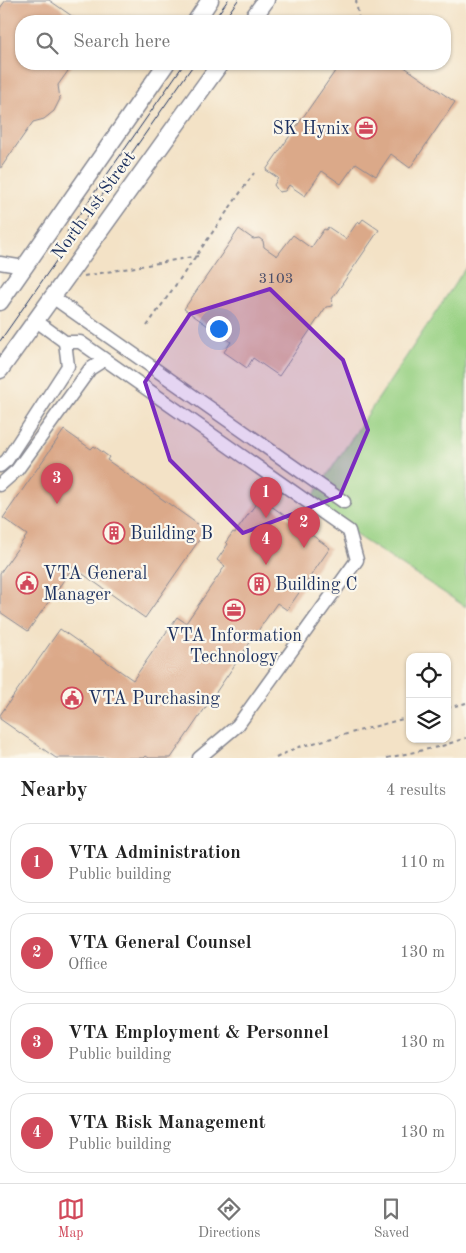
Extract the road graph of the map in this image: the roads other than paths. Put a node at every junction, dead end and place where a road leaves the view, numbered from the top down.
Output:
1 (210, 0) edge
2 (266, 0) edge
3 (200, 15) edge
4 (255, 15) edge
5 (162, 70) edge
6 (216, 70) edge
7 (0, 262) edge
8 (24, 267) junction
9 (51, 296) junction
10 (0, 302) edge
11 (35, 320) junction
12 (65, 342) junction
13 (104, 360) junction
14 (0, 370) edge
15 (0, 466) edge
16 (0, 485) edge
17 (344, 502) dead end
18 (199, 758) edge

1 - 3 main road
2 - 4 main road
5 - 8 main road, North 1st Street
6 - 9 main road, North 1st Street
7 - 8 street
8 - 10 main road, North 1st Street
9 - 11 main road, North 1st Street
9 - 17 street
11 - 12 street
11 - 14 main road, North 1st Street
12 - 13 street
12 - 15 street
13 - 16 street
13 - 18 street

